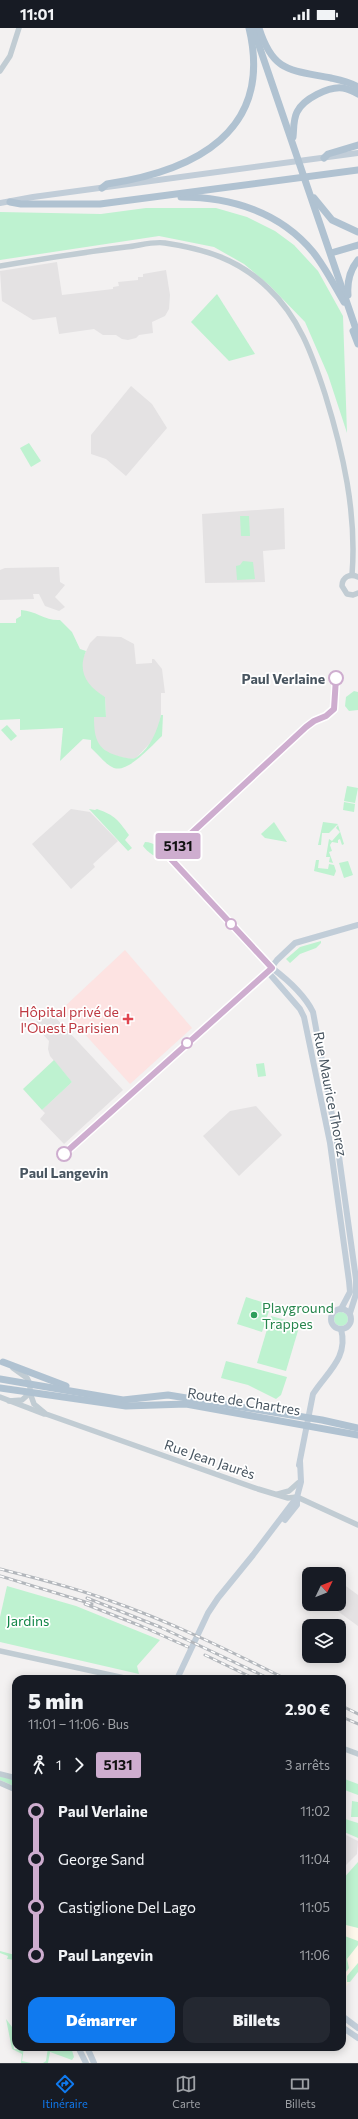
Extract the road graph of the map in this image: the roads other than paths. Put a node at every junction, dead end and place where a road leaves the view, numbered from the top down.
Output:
1 (19, 28) edge
2 (248, 28) edge
3 (253, 28) edge
4 (258, 28) edge
5 (0, 72) edge
6 (358, 87) edge
7 (358, 94) edge
8 (289, 132) junction
9 (293, 144) junction
10 (358, 145) edge
11 (358, 153) edge
12 (324, 158) junction
13 (358, 170) edge
14 (102, 188) junction
15 (308, 189) junction
16 (155, 198) junction
17 (10, 202) junction
18 (0, 204) edge
19 (358, 232) edge
20 (323, 233) junction
21 (358, 245) edge
22 (325, 247) junction
23 (331, 253) junction
24 (358, 260) edge
25 (0, 266) edge
26 (344, 302) junction
27 (352, 315) junction
28 (358, 335) edge
29 (358, 344) edge
30 (352, 575) junction
31 (358, 577) edge
32 (358, 593) edge
33 (358, 925) edge
34 (271, 968) junction
35 (341, 1309) junction
36 (350, 1313) junction
37 (341, 1329) junction
38 (2, 1361) edge
39 (0, 1379) edge
40 (30, 1384) junction
41 (0, 1388) edge
42 (30, 1393) junction
43 (0, 1397) edge
44 (104, 1397) junction
45 (7, 1400) junction
46 (46, 1414) junction
47 (358, 1428) edge
48 (358, 1435) edge
49 (300, 1461) junction
50 (298, 1484) junction
51 (278, 1494) junction
52 (296, 1497) junction
53 (358, 1525) edge
54 (0, 1651) edge
55 (111, 1675) edge
56 (179, 1675) edge
57 (346, 1750) edge
58 (358, 1754) edge
59 (0, 1774) edge
60 (12, 1777) edge
61 (0, 1783) edge
62 (12, 1788) edge
63 (346, 2019) edge
64 (358, 2028) edge
65 (346, 2030) edge
66 (358, 2038) edge
67 (80, 2051) edge
68 (89, 2051) edge
69 (86, 2063) edge
70 (94, 2063) edge

1 - 5 street
2 - 14 main road
3 - 8 main road
4 - 6 main road
4 - 8 main road
7 - 9 main road
8 - 9 main road
9 - 15 main road
10 - 12 main road
11 - 12 main road
12 - 14 main road
13 - 16 main road
14 - 17 main road
15 - 19 main road
15 - 20 main road
16 - 17 main road
16 - 26 main road
17 - 18 main road
20 - 22 main road
20 - 23 main road
21 - 23 main road
22 - 23 main road
22 - 26 main road
23 - 27 main road
24 - 27 main road
25 - 30 street
26 - 29 main road
27 - 28 main road
30 - 31 street
30 - 32 street
33 - 34 main road
34 - 35 main road, Rue Maurice Thorez
34 - 36 main road, Rue Maurice Thorez
35 - 36 main road
35 - 37 main road
36 - 37 main road
37 - 49 main road
38 - 40 street
38 - 44 main road
39 - 40 main road, Route de Chartres
40 - 42 street
40 - 44 main road, Route de Chartres
41 - 42 main road, Route de Chartres
42 - 45 street
42 - 46 street
42 - 48 main road, Route de Chartres
43 - 45 street, Rue Jean Jaurès
44 - 47 main road, Route de Chartres
45 - 46 street, Rue Jean Jaurès
46 - 51 street, Rue Jean Jaurès
49 - 50 main road
49 - 52 main road
50 - 51 street
50 - 52 main road
51 - 52 street, Rue Jean Jaurès
52 - 53 street, Rue Jean Jaurès
52 - 56 main road
54 - 55 street
57 - 58 street
59 - 60 street
61 - 62 street
63 - 64 main road
65 - 66 main road
67 - 69 main road
68 - 70 main road

